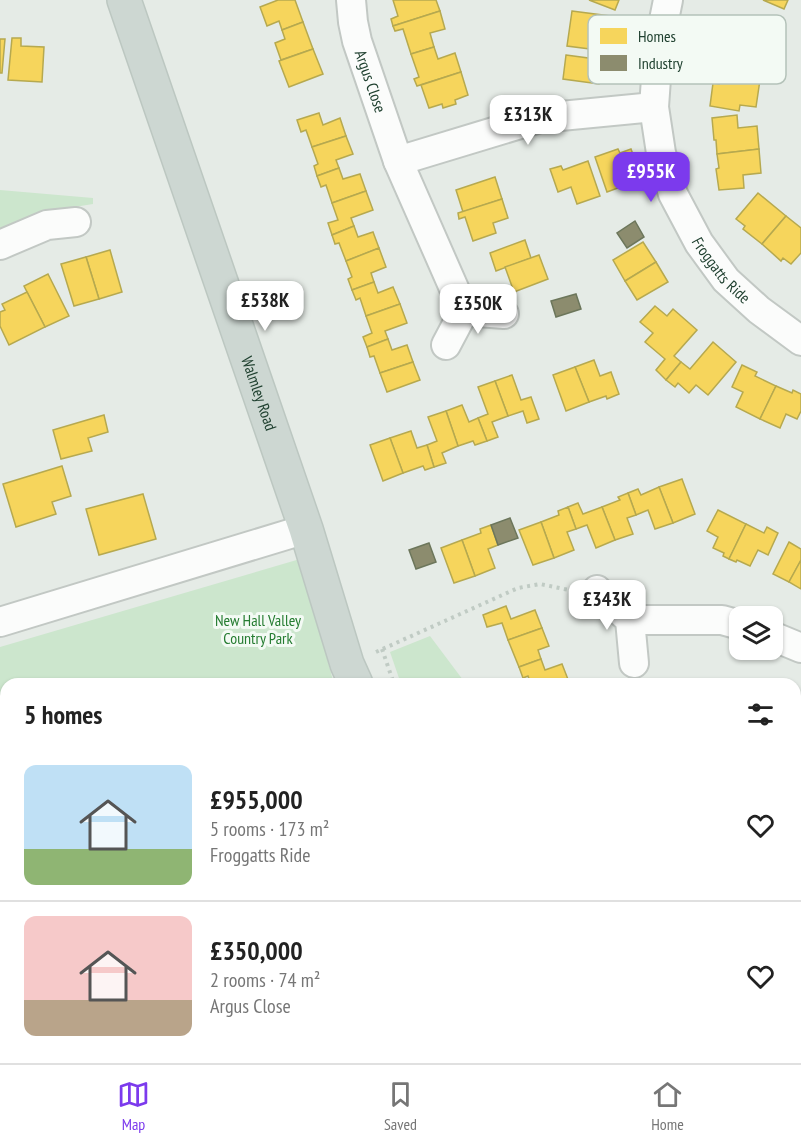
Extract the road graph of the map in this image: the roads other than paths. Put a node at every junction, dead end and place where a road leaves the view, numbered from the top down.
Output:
1 (124, 0) edge
2 (351, 0) edge
3 (668, 0) edge
4 (665, 15) edge
5 (656, 84) edge
6 (654, 107) junction
7 (398, 161) junction
8 (76, 222) dead end
9 (0, 245) edge
10 (464, 311) junction
11 (504, 314) dead end
12 (801, 341) edge
13 (446, 345) dead end
14 (306, 529) junction
15 (597, 590) road end
16 (630, 620) junction
17 (0, 622) edge
18 (729, 622) edge
19 (783, 641) edge
20 (801, 648) edge
21 (634, 663) dead end
22 (353, 678) edge

1 - 14 main road, Walmley Road
2 - 7 street, Argus Close
3 - 4 street, Froggatts Ride
5 - 6 street, Froggatts Ride
6 - 7 street
6 - 12 street, Froggatts Ride
7 - 10 street, Argus Close
8 - 9 street
10 - 11 street
10 - 13 street
14 - 17 street
14 - 22 main road, Walmley Road
15 - 16 street
16 - 18 street
16 - 21 street
19 - 20 street

